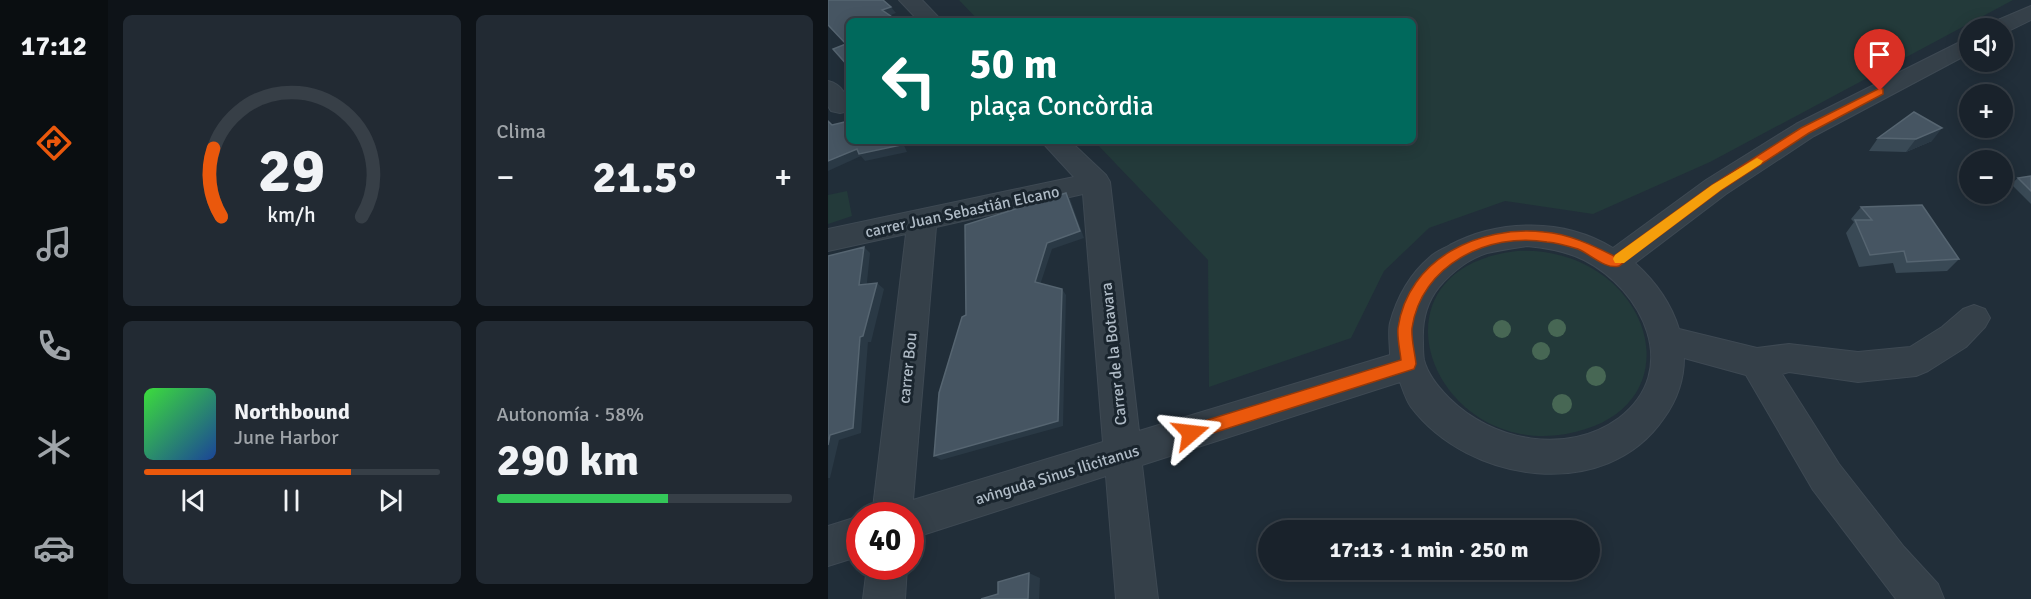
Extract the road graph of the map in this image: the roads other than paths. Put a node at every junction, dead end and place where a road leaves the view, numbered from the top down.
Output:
1 (910, 0) edge
2 (2031, 12) edge
3 (929, 18) edge
4 (2013, 21) edge
5 (1959, 50) edge
6 (1057, 144) edge
7 (1096, 182) junction
8 (922, 219) junction
9 (828, 240) edge
10 (1614, 263) junction
11 (1974, 318) dead end
12 (1667, 340) junction
13 (1758, 363) junction
14 (1409, 364) junction
15 (1123, 454) junction
16 (893, 502) edge
17 (924, 516) edge
18 (846, 540) edge
19 (828, 546) edge
20 (886, 580) edge
21 (884, 599) edge
22 (1137, 599) edge
23 (1923, 599) edge

1 - 3 street
2 - 4 street
5 - 10 street
6 - 7 street
7 - 8 street, carrer Juan Sebastián Elcano
7 - 15 street, Carrer de la Botavara
8 - 9 street, carrer Juan Sebastián Elcano
8 - 16 street, carrer Bou
10 - 12 street
10 - 14 street
11 - 13 street
12 - 13 street
12 - 14 street
13 - 23 street
14 - 15 street, avinguda Sinus Ilicitanus
15 - 17 street, avinguda Sinus Ilicitanus
15 - 22 street, Carrer de la Botavara
18 - 19 street
20 - 21 street

